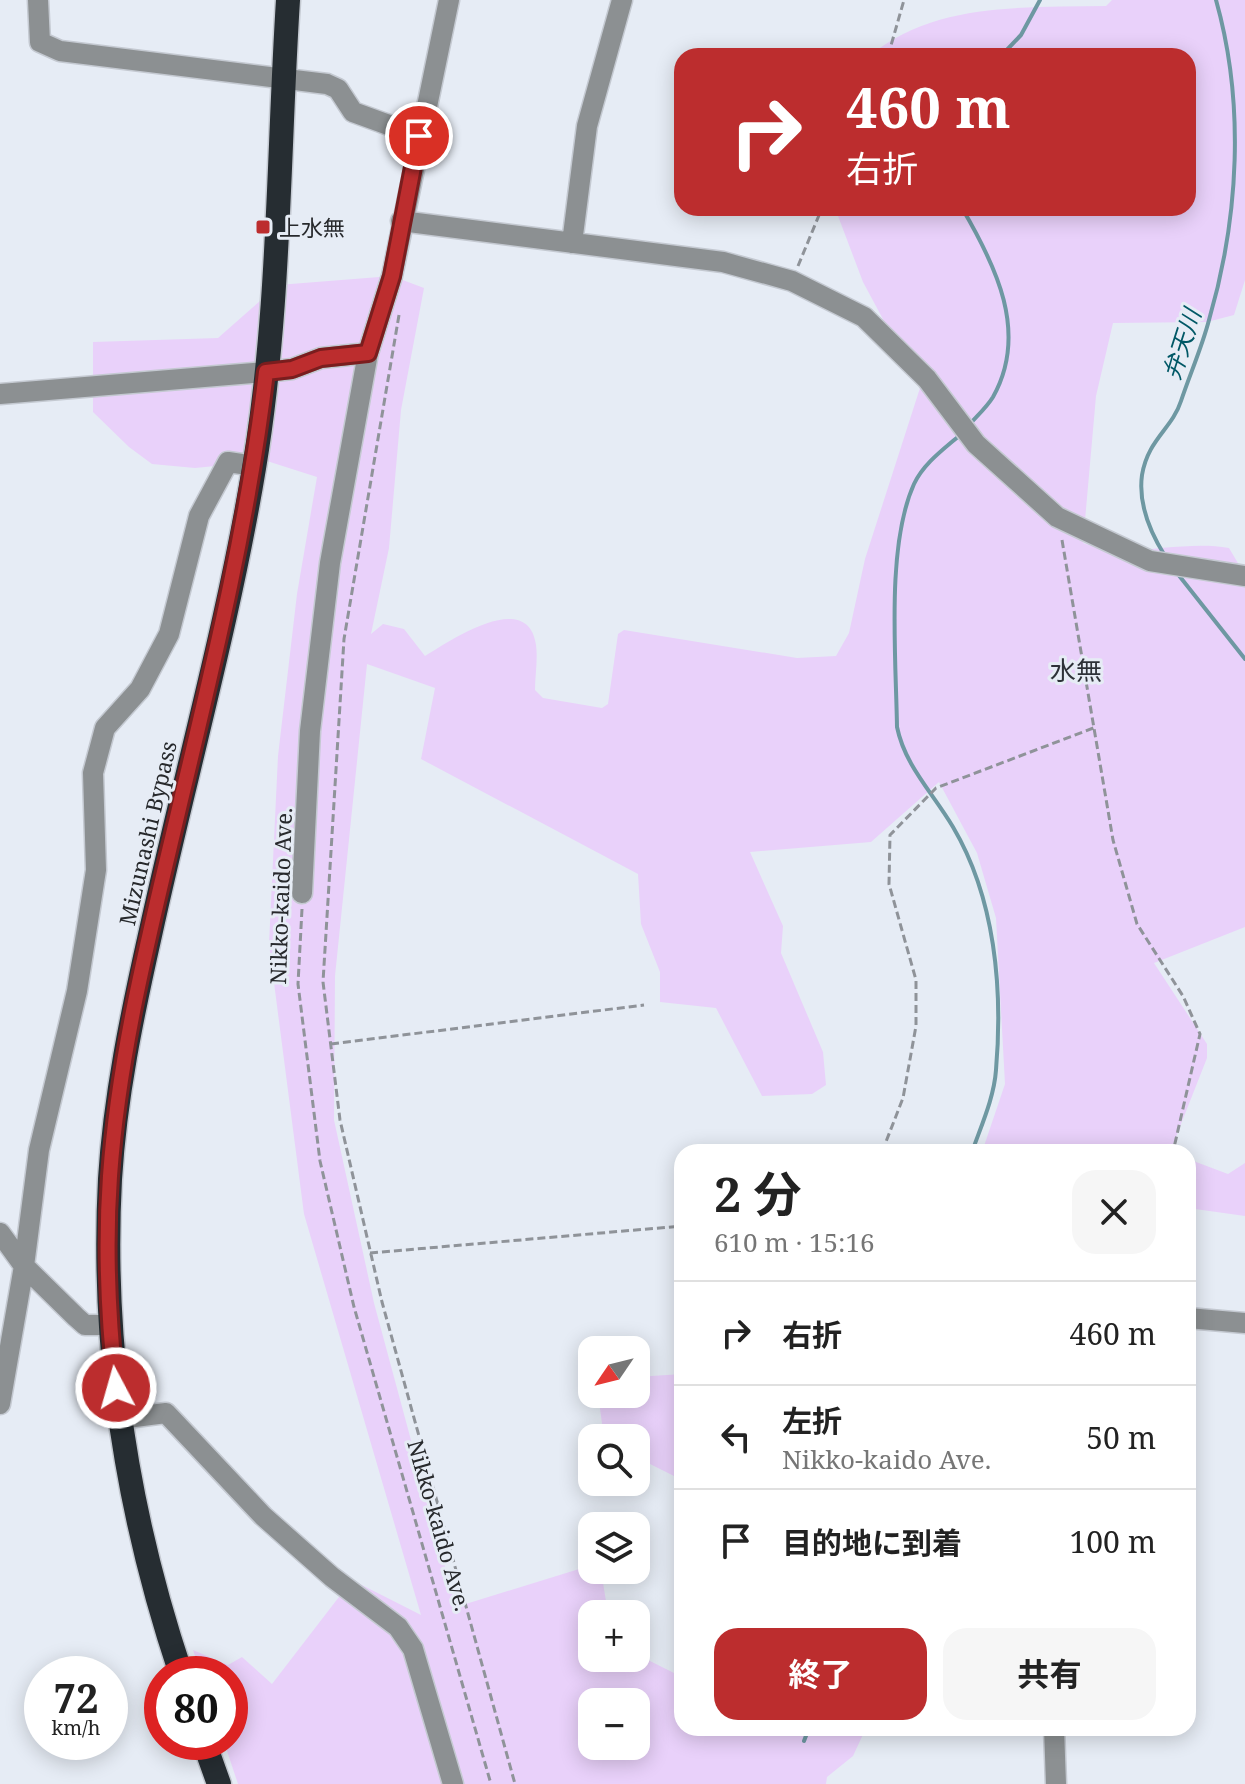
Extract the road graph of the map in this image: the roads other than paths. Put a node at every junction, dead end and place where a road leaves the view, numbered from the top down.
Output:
1 (38, 0) edge
2 (288, 0) edge
3 (449, 0) edge
4 (622, 0) edge
5 (283, 77) junction
6 (419, 136) junction
7 (401, 221) junction
8 (572, 243) junction
9 (368, 353) junction
10 (266, 372) junction
11 (0, 394) edge
12 (255, 466) junction
13 (1245, 576) edge
14 (302, 893) road end
15 (0, 1233) edge
16 (24, 1266) junction
17 (1196, 1319) edge
18 (1245, 1323) edge
19 (109, 1325) junction
20 (0, 1404) edge
21 (119, 1419) junction
22 (176, 1656) edge
23 (1054, 1736) edge
24 (210, 1760) edge
25 (219, 1784) edge
26 (453, 1784) edge
27 (1056, 1784) edge

1 - 5 street
2 - 5 highway, Mizunashi Bypass
3 - 6 street, Nikko-kaido Ave.
4 - 8 street
5 - 6 street
5 - 10 highway, Mizunashi Bypass
6 - 7 street, Nikko-kaido Ave.
7 - 8 street
7 - 9 street, Nikko-kaido Ave.
8 - 13 street
9 - 10 street
9 - 14 street, Nikko-kaido Ave.
10 - 11 street
10 - 12 highway, Mizunashi Bypass
12 - 16 street
12 - 19 highway, Mizunashi Bypass
15 - 16 street
16 - 19 street
16 - 20 street
17 - 18 street
19 - 21 highway, Mizunashi Bypass
21 - 22 highway, Mizunashi Bypass
21 - 26 street
23 - 27 street
24 - 25 highway

